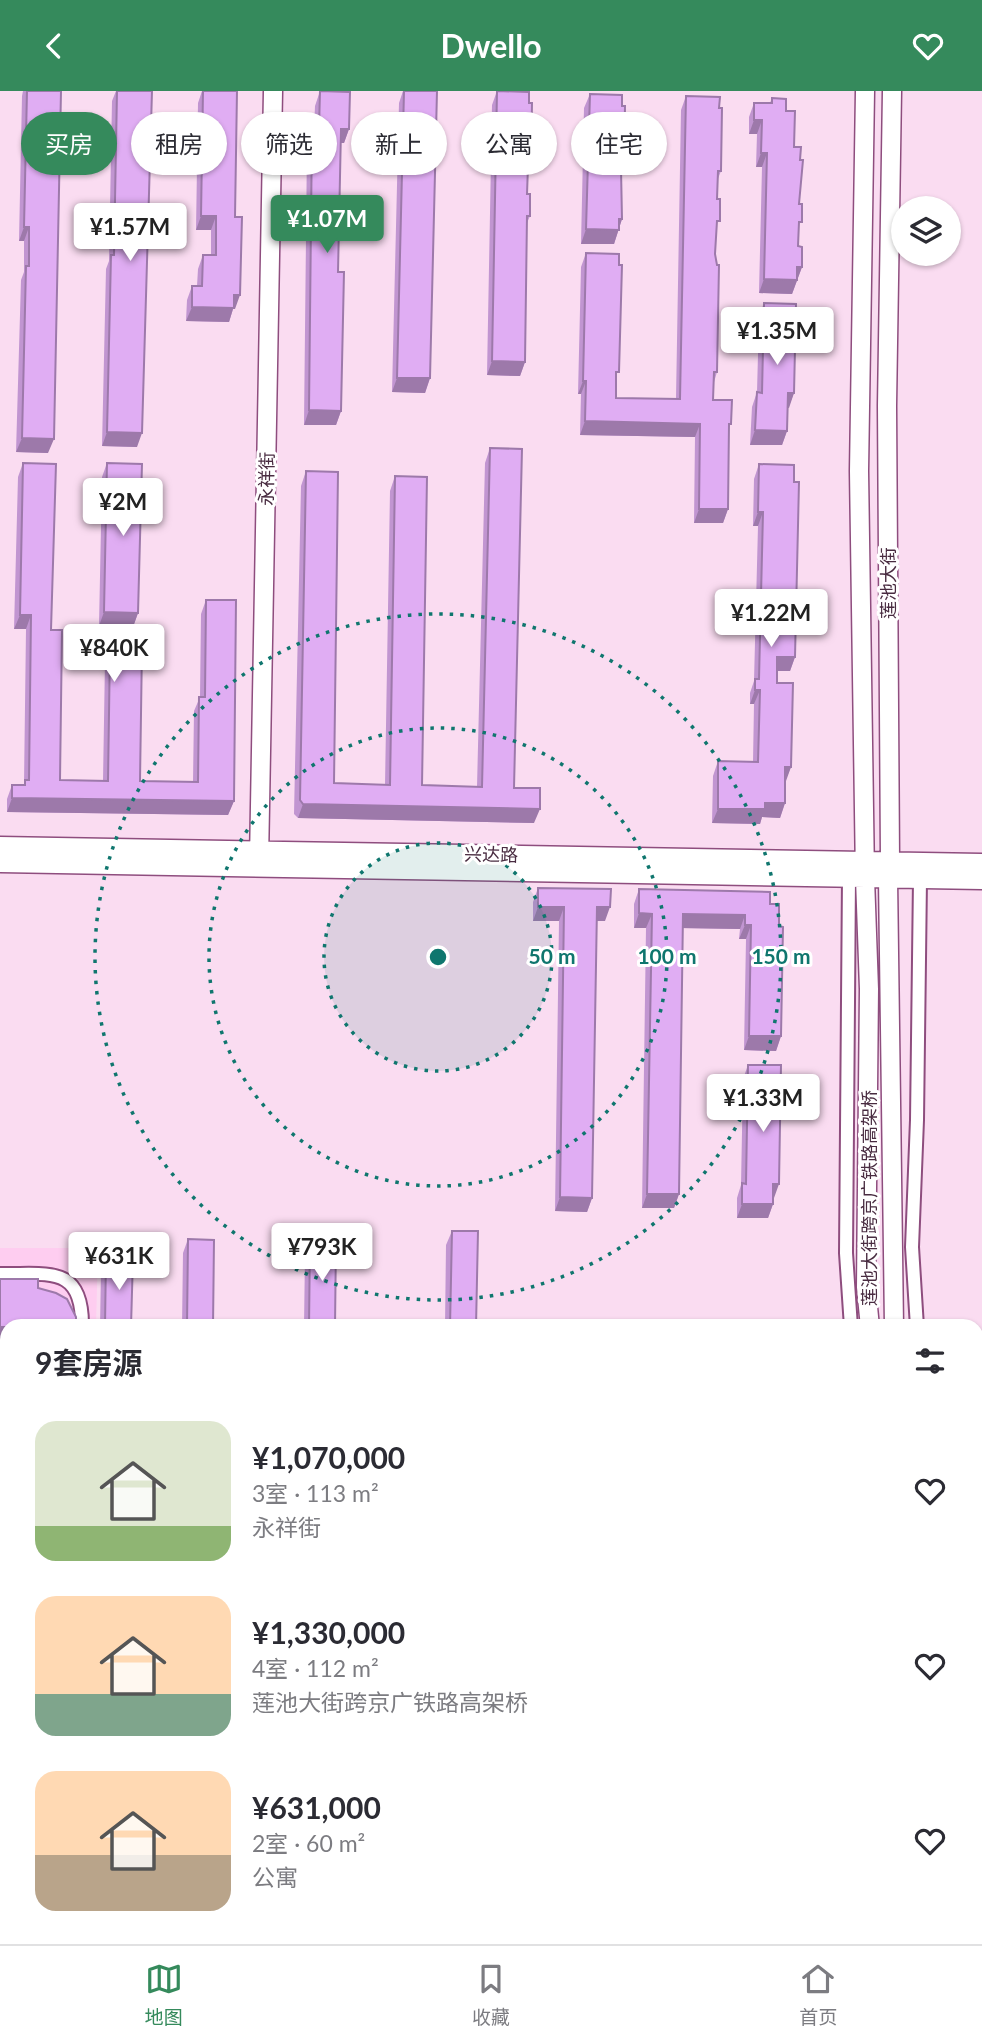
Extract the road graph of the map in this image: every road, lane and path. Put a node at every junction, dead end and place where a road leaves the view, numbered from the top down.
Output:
1 (273, 91) edge
2 (865, 91) edge
3 (892, 91) edge
4 (0, 846) edge
5 (259, 859) junction
6 (0, 863) edge
7 (982, 863) edge
8 (889, 869) junction
9 (860, 872) junction
10 (920, 879) junction
11 (982, 880) edge
12 (869, 1070) joint
13 (892, 1075) joint
14 (0, 1274) edge
15 (81, 1319) edge
16 (850, 1319) edge
17 (869, 1319) edge
18 (894, 1319) edge
19 (917, 1319) edge

1 - 5 main road, 永祥街
2 - 9 main road, 莲池大街
3 - 8 main road, 莲池大街
4 - 5 main road, 兴达路
5 - 6 main road, 兴达路
5 - 9 main road, 兴达路
7 - 8 main road, 兴达路
8 - 9 main road, 兴达路
8 - 10 main road, 兴达路
8 - 13 main road, 莲池大街
9 - 12 main road, 莲池大街
9 - 16 street
10 - 11 main road, 兴达路
10 - 19 street
12 - 17 main road, 莲池大街跨京广铁路高架桥
13 - 18 main road, 莲池大街跨京广铁路高架桥
14 - 15 street

